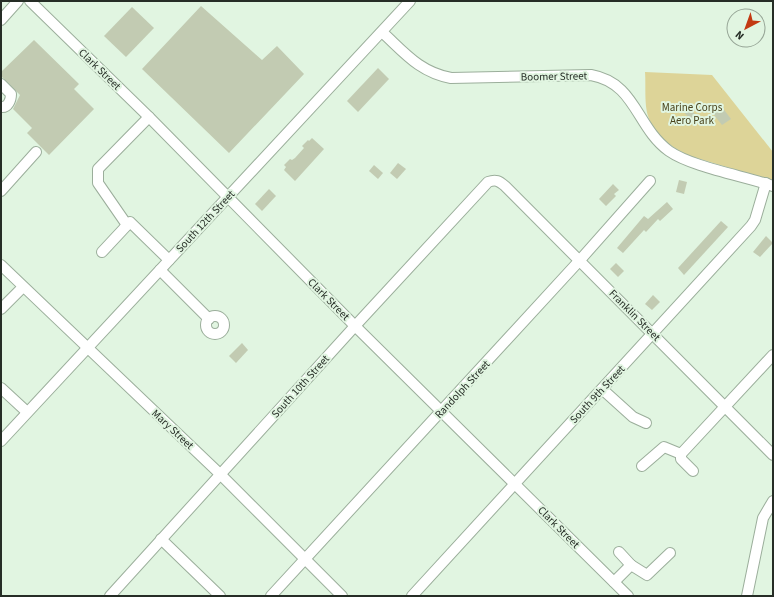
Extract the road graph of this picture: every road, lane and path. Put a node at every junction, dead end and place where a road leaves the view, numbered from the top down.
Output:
1 (18, 1) edge
2 (30, 1) edge
3 (410, 1) edge
4 (1, 20) edge
5 (382, 32) junction
6 (1, 84) edge
7 (1, 107) edge
8 (150, 117) junction
9 (36, 152) dead end
10 (494, 180) joint
11 (650, 181) dead end
12 (770, 184) edge
13 (1, 191) edge
14 (228, 197) junction
15 (127, 225) junction
16 (102, 252) dead end
17 (169, 260) junction
18 (580, 260) junction
19 (1, 265) edge
20 (160, 270) junction
21 (23, 287) junction
22 (1, 309) edge
23 (209, 319) dead end
24 (355, 326) junction
25 (653, 333) junction
26 (87, 349) junction
27 (773, 355) edge
28 (1, 388) edge
29 (602, 389) junction
30 (726, 407) junction
31 (442, 411) junction
32 (27, 412) junction
33 (646, 423) dead end
34 (3, 436) edge
35 (681, 454) junction
36 (773, 455) edge
37 (642, 466) dead end
38 (693, 471) dead end
39 (220, 474) junction
40 (515, 483) junction
41 (773, 501) edge
42 (161, 539) junction
43 (619, 552) dead end
44 (670, 553) dead end
45 (305, 558) junction
46 (631, 565) junction
47 (614, 582) junction
48 (110, 596) edge
49 (220, 596) edge
50 (271, 596) edge
51 (342, 596) edge
52 (412, 596) edge
53 (628, 596) edge
54 (747, 596) edge

1 - 4 street
2 - 8 street, Clark Street
3 - 5 street, South 12th Street
5 - 12 street, Boomer Street
5 - 14 street, South 12th Street
6 - 7 street
8 - 14 street, Clark Street
8 - 15 street
9 - 13 street
10 - 18 street, Franklin Street
10 - 24 street, South 10th Street
11 - 18 street, Randolph Street
12 - 25 street, South 9th Street
14 - 17 street, South 12th Street
14 - 24 street, Clark Street
15 - 16 street
15 - 17 street
17 - 20 street, South 12th Street
18 - 25 street, Franklin Street
18 - 31 street, Randolph Street
19 - 21 street, Mary Street
20 - 23 street
20 - 26 street, South 12th Street
21 - 22 street
21 - 26 street, Mary Street
24 - 31 street, Clark Street
24 - 39 street, South 10th Street
25 - 29 street, South 9th Street
25 - 30 street, Franklin Street
26 - 32 street, South 12th Street
26 - 39 street, Mary Street
27 - 30 street
28 - 32 street
29 - 33 street
29 - 40 street, South 9th Street
30 - 35 street
30 - 36 street, Franklin Street
31 - 40 street, Clark Street
31 - 45 street, Randolph Street
32 - 34 street, South 12th Street
35 - 37 street
35 - 38 street
39 - 42 street, South 10th Street
39 - 45 street, Mary Street
40 - 47 street, Clark Street
40 - 52 street, South 9th Street
41 - 54 street
42 - 48 street, South 10th Street
42 - 49 street
43 - 46 street
44 - 46 street
45 - 50 street, Randolph Street
45 - 51 street, Mary Street
46 - 47 street
47 - 53 street, Clark Street

